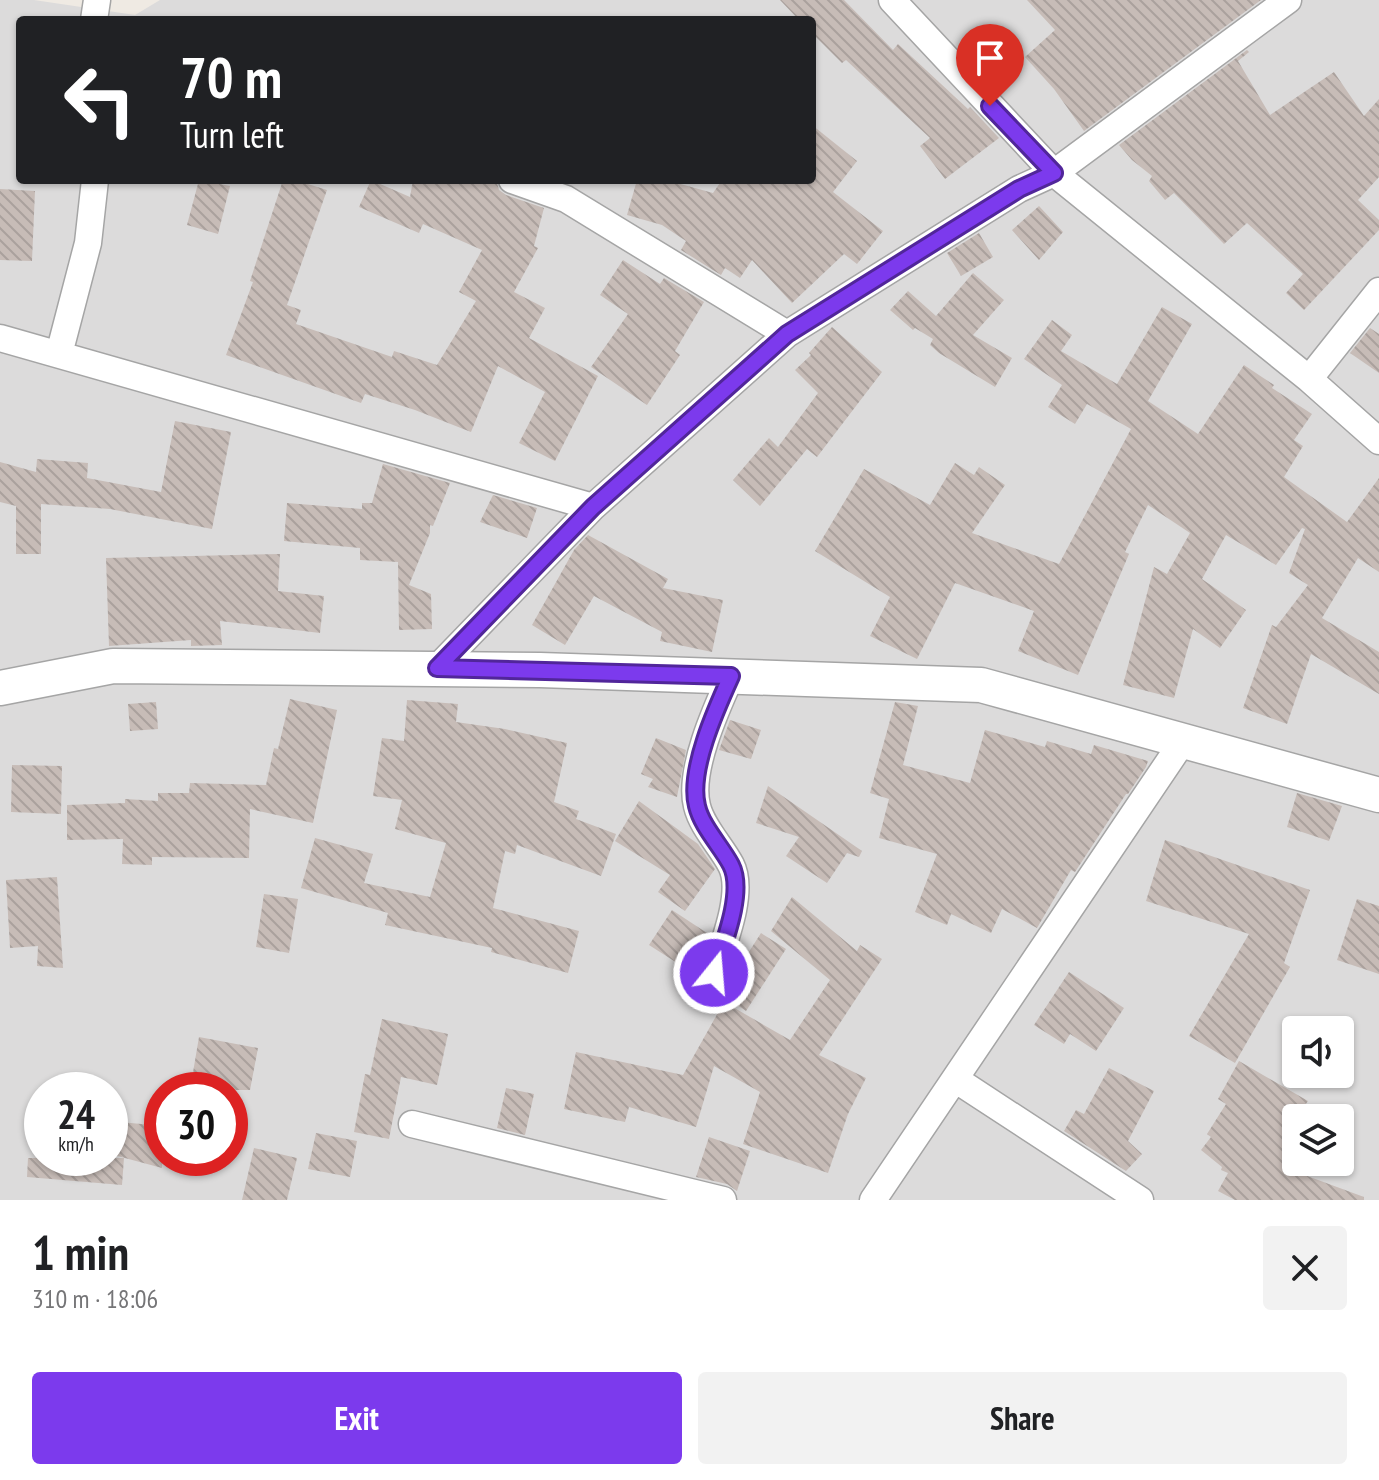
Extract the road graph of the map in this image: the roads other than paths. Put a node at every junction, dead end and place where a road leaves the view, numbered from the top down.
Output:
1 (892, 0) edge
2 (1288, 0) edge
3 (1054, 173) junction
4 (95, 184) edge
5 (523, 184) edge
6 (1379, 291) edge
7 (787, 334) junction
8 (0, 338) edge
9 (59, 354) junction
10 (1309, 379) junction
11 (1379, 441) edge
12 (593, 507) junction
13 (437, 668) junction
14 (731, 676) junction
15 (0, 688) edge
16 (1183, 741) junction
17 (1379, 795) edge
18 (714, 973) dead end
19 (955, 1079) junction
20 (412, 1124) dead end
21 (723, 1200) edge
22 (873, 1200) edge
23 (1140, 1200) edge

1 - 3 street
2 - 3 street
3 - 7 street
3 - 10 street
4 - 9 street
5 - 7 street
6 - 10 street
7 - 12 street
8 - 9 street
9 - 12 street
10 - 11 street
12 - 13 street
13 - 14 street
13 - 15 street
14 - 16 street
14 - 18 street
16 - 17 street
16 - 19 street
19 - 22 street
19 - 23 street
20 - 21 street

